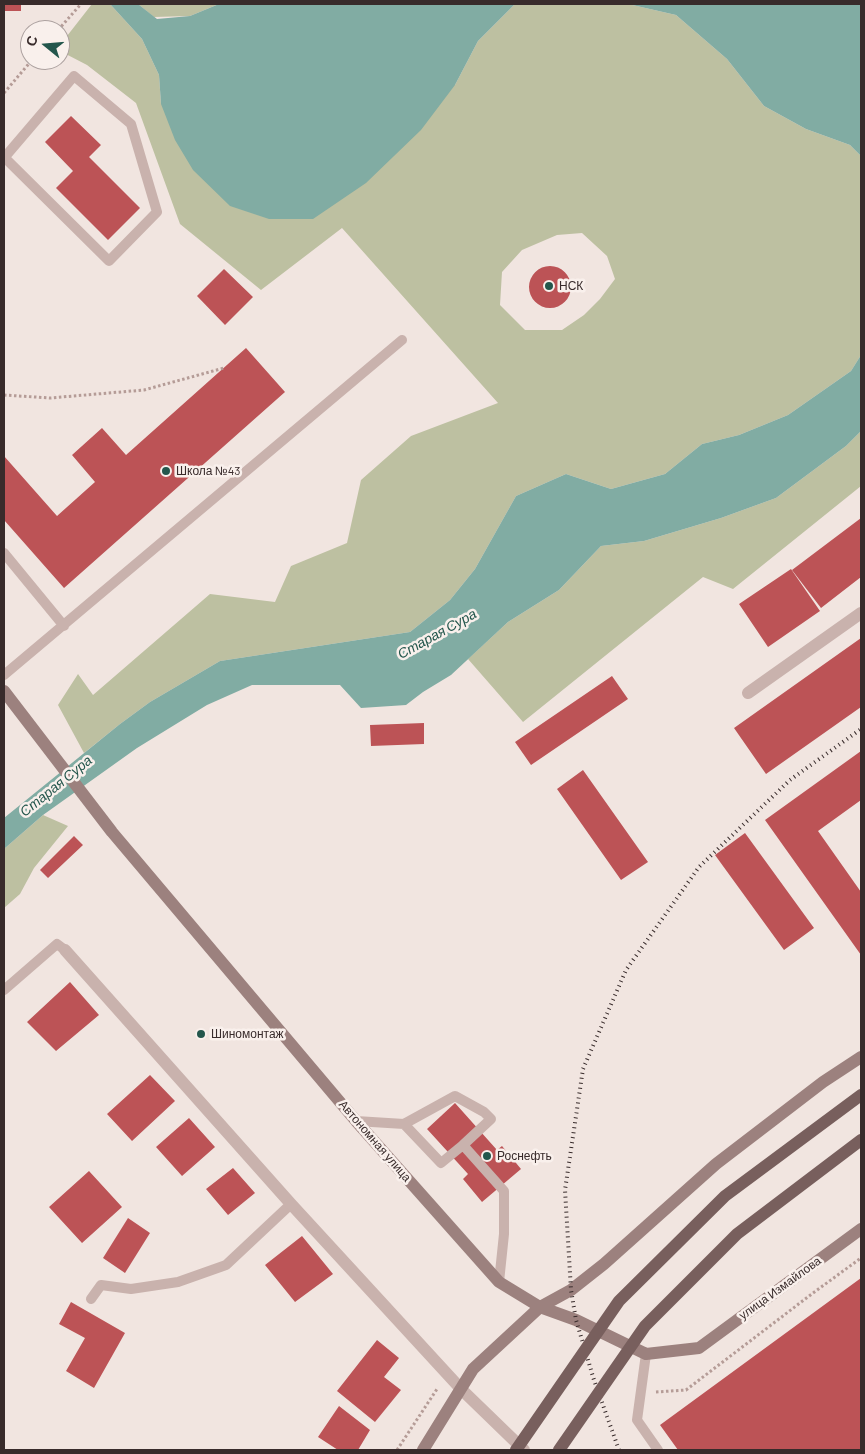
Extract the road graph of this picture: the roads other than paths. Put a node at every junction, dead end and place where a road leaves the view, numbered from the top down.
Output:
1 (4, 158) edge
2 (402, 340) dead end
3 (4, 553) edge
4 (861, 613) edge
5 (64, 626) junction
6 (4, 676) edge
7 (4, 691) edge
8 (748, 693) dead end
9 (65, 950) joint
10 (4, 990) edge
11 (861, 1056) edge
12 (861, 1095) edge
13 (356, 1121) junction
14 (404, 1124) junction
15 (861, 1140) edge
16 (463, 1145) junction
17 (291, 1204) junction
18 (861, 1229) edge
19 (499, 1282) junction
20 (91, 1299) dead end
21 (540, 1307) junction
22 (646, 1354) junction
23 (461, 1389) junction
24 (423, 1450) edge
25 (516, 1450) edge
26 (524, 1450) edge
27 (560, 1450) edge
28 (658, 1450) edge

1 - 1 lane
2 - 5 lane
3 - 5 lane
4 - 8 street
5 - 6 lane
7 - 13 main road, Автономная улица
9 - 10 lane
9 - 17 street
11 - 21 main road
12 - 25 main road, bridge
13 - 14 lane
13 - 19 main road, Автономная улица
14 - 16 lane
14 - 16 lane
15 - 27 main road, bridge
16 - 19 lane
17 - 20 lane
17 - 23 street
18 - 22 main road, улица Измайлова
19 - 21 main road, Автономная улица
21 - 22 main road, Автономная улица
21 - 23 main road
22 - 28 lane
23 - 24 main road
23 - 26 street

